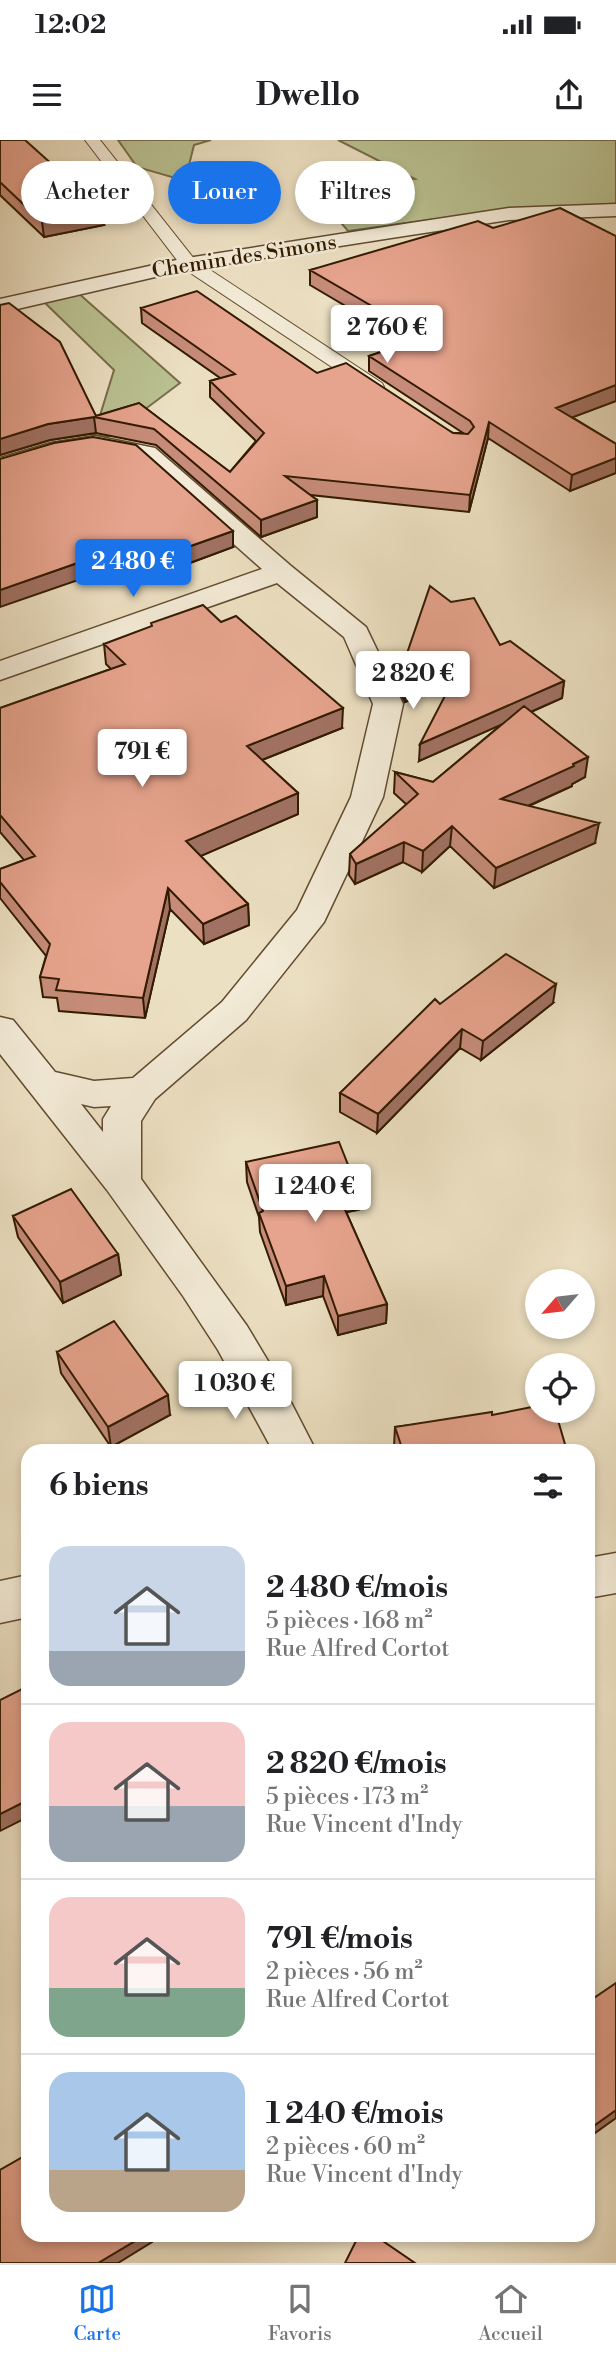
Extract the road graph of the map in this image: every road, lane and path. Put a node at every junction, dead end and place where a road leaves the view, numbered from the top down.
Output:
1 (92, 140) edge
2 (616, 210) edge
3 (189, 264) junction
4 (0, 306) edge
5 (392, 398) edge
6 (0, 466) edge
7 (281, 572) junction
8 (0, 671) edge
9 (0, 1029) edge
10 (42, 1082) junction
11 (142, 1090) junction
12 (122, 1182) junction
13 (266, 1390) junction
14 (267, 1444) edge
15 (292, 1444) edge
16 (616, 1573) edge
17 (595, 1577) edge
18 (21, 1598) edge
19 (0, 1602) edge

1 - 3 lane
2 - 3 street, Chemin des Simons
3 - 4 street, Chemin des Simons
3 - 5 lane
6 - 7 street
7 - 8 street
7 - 11 street
9 - 10 street
10 - 11 street
10 - 12 street
11 - 12 street
12 - 13 street
13 - 14 street
13 - 15 street
16 - 17 street
18 - 19 street

